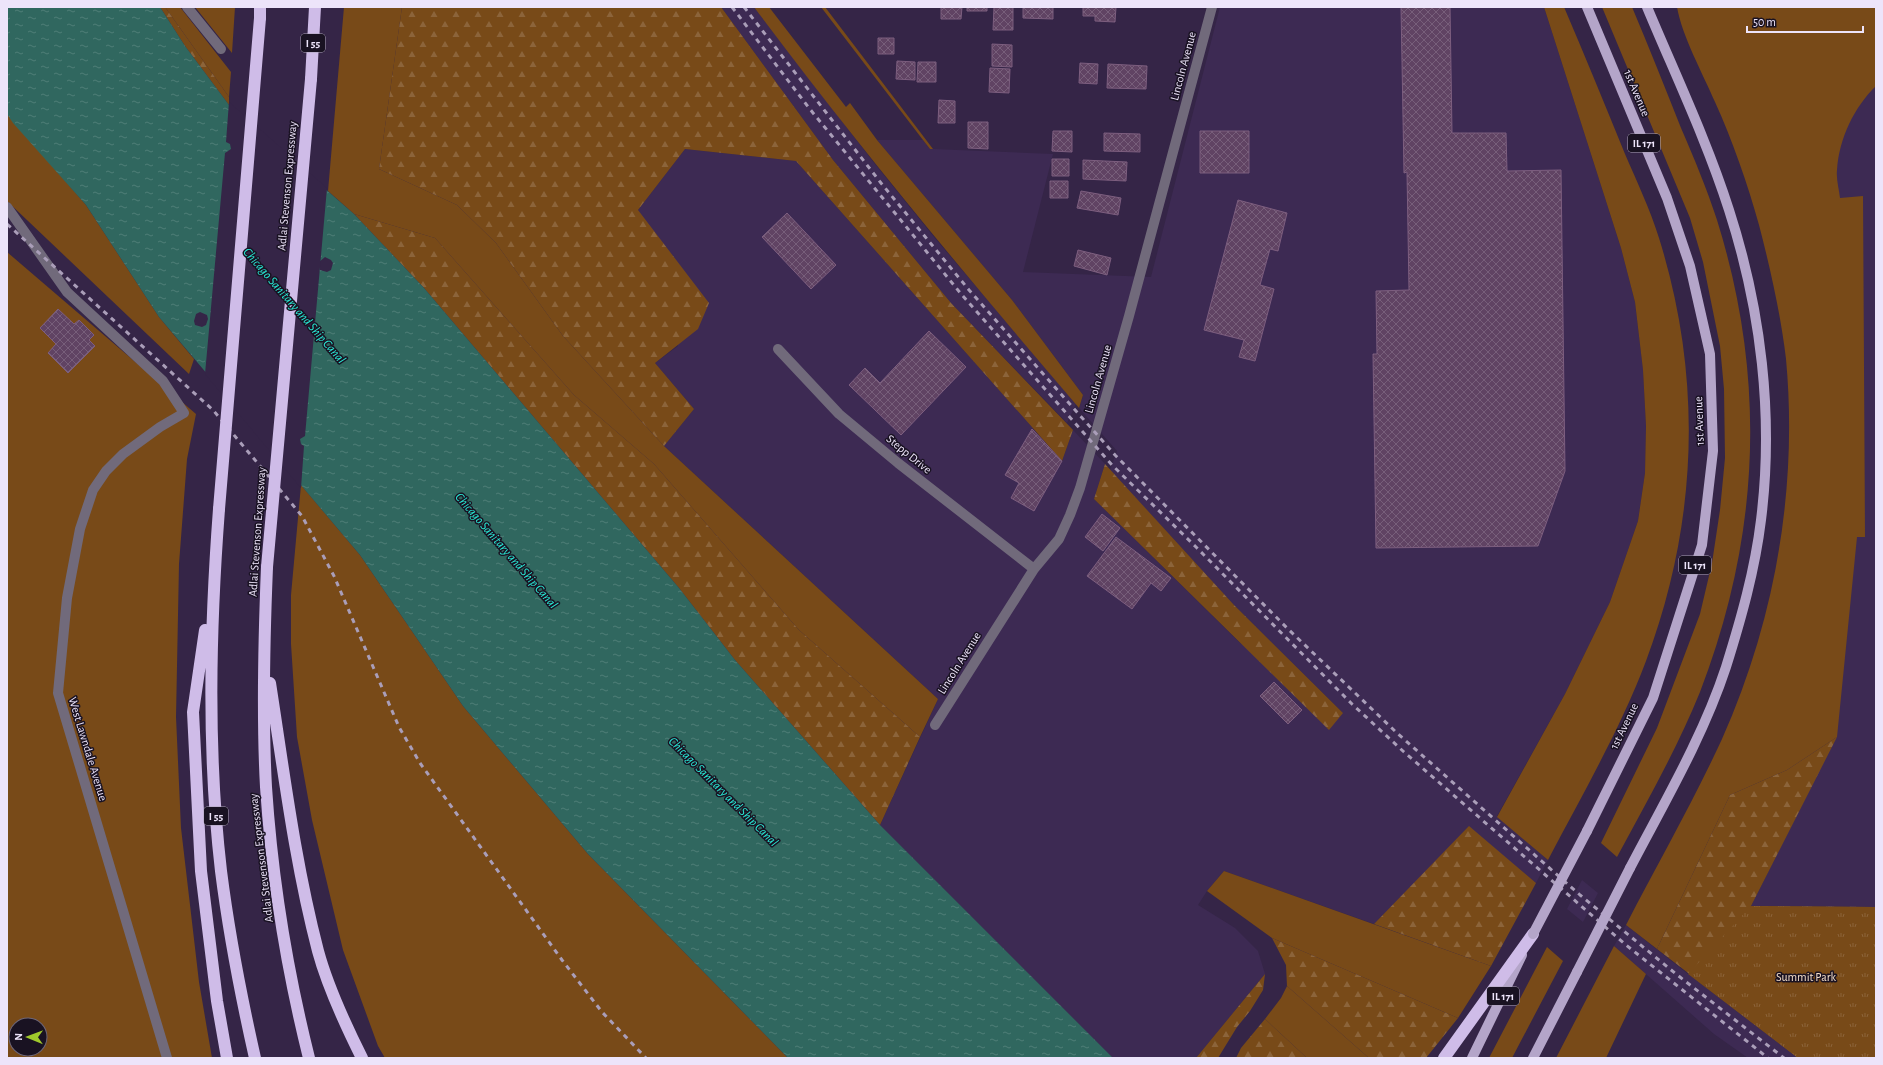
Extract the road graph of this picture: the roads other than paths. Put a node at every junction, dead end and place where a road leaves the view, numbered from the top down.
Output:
1 (187, 7) edge
2 (315, 7) edge
3 (1212, 7) edge
4 (1587, 7) edge
5 (1646, 7) edge
6 (260, 13) edge
7 (221, 49) dead end
8 (7, 207) edge
9 (778, 349) dead end
10 (1034, 569) junction
11 (214, 572) junction
12 (264, 639) junction
13 (935, 725) dead end
14 (1533, 934) junction
15 (167, 1058) edge
16 (227, 1058) edge
17 (255, 1058) edge
18 (309, 1058) edge
19 (362, 1058) edge
20 (1444, 1058) edge
21 (1472, 1058) edge
22 (1533, 1058) edge

1 - 7 street
2 - 12 highway, Adlai Stevenson Expressway / I 55, bridge
3 - 10 street, Lincoln Avenue
4 - 14 main road, 1st Avenue / IL 171, bridge
5 - 22 main road, bridge
6 - 11 highway, I 55, bridge
8 - 15 street, West Lawndale Avenue
9 - 10 street, Stepp Drive
10 - 13 street, Lincoln Avenue
11 - 16 highway
11 - 17 highway, I 55
12 - 18 highway, Adlai Stevenson Expressway / I 55
12 - 19 highway
14 - 20 highway
14 - 21 main road, IL 171

